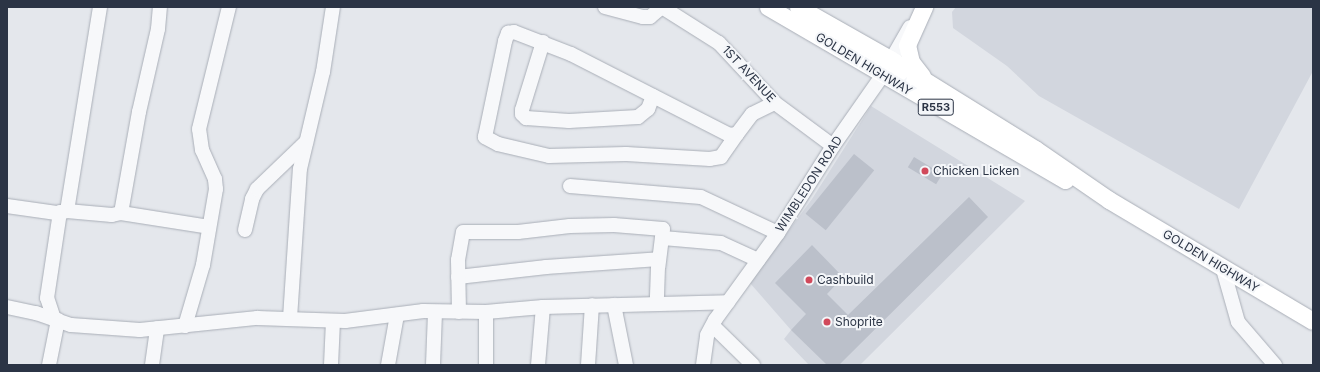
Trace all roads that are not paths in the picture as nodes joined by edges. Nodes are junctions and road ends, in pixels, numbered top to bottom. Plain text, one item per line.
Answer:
1 (100, 7) edge
2 (160, 7) edge
3 (229, 7) edge
4 (333, 7) edge
5 (605, 7) edge
6 (662, 7) edge
7 (768, 7) edge
8 (798, 7) edge
9 (924, 7) edge
10 (543, 42) junction
11 (890, 59) junction
12 (882, 76) junction
13 (928, 83) junction
14 (653, 96) junction
15 (775, 103) junction
16 (737, 134) junction
17 (306, 142) junction
18 (833, 146) junction
19 (570, 186) dead end
20 (1109, 200) junction
21 (7, 206) edge
22 (64, 211) junction
23 (121, 213) junction
24 (209, 227) junction
25 (245, 230) dead end
26 (778, 232) junction
27 (663, 238) junction
28 (659, 259) junction
29 (758, 260) junction
30 (1223, 269) junction
31 (458, 277) junction
32 (728, 302) junction
33 (657, 304) junction
34 (592, 305) junction
35 (614, 305) junction
36 (543, 306) junction
37 (7, 307) edge
38 (435, 312) junction
39 (459, 312) junction
40 (486, 312) junction
41 (397, 315) junction
42 (290, 318) junction
43 (56, 320) junction
44 (333, 321) junction
45 (1313, 321) edge
46 (185, 326) junction
47 (712, 326) junction
48 (157, 328) junction
49 (50, 365) edge
50 (152, 365) edge
51 (331, 365) edge
52 (388, 365) edge
53 (433, 365) edge
54 (486, 365) edge
55 (538, 365) edge
56 (588, 365) edge
57 (626, 365) edge
58 (703, 365) edge
59 (753, 365) edge
60 (1275, 365) edge

1 - 22 street
2 - 23 street
3 - 24 street
4 - 17 street
5 - 6 street
6 - 15 street, 1ST AVENUE
7 - 12 main road, GOLDEN HIGHWAY / R553
8 - 11 main road, GOLDEN HIGHWAY / R553
9 - 11 street, WIMBLEDON ROAD
9 - 13 main road
10 - 14 street
10 - 14 street
10 - 16 street
11 - 12 street, WIMBLEDON ROAD
11 - 13 main road, GOLDEN HIGHWAY / R553
12 - 18 street, WIMBLEDON ROAD
12 - 20 main road, GOLDEN HIGHWAY / R553
13 - 20 main road, GOLDEN HIGHWAY / R553
14 - 16 street
15 - 16 street
15 - 18 street, 1ST AVENUE
17 - 25 street
17 - 42 street
18 - 26 street, WIMBLEDON ROAD
19 - 26 street
20 - 30 main road, GOLDEN HIGHWAY / R553
21 - 22 street
22 - 23 street
22 - 43 street
23 - 24 street
24 - 46 street
26 - 29 street, WIMBLEDON ROAD
27 - 28 street
27 - 29 street
27 - 31 street
28 - 31 street
28 - 33 street
29 - 32 street, WIMBLEDON ROAD
30 - 45 main road, GOLDEN HIGHWAY / R553
30 - 60 street
31 - 39 street
32 - 33 street
32 - 47 street, WIMBLEDON ROAD
33 - 35 street
34 - 35 street
34 - 36 street
34 - 56 street
35 - 57 street
36 - 40 street
36 - 55 street
37 - 43 street
38 - 39 street
38 - 41 street
38 - 53 street
39 - 40 street
40 - 54 street
41 - 44 street
41 - 52 street
42 - 44 street
42 - 46 street
43 - 48 street
43 - 49 street
44 - 51 street
46 - 48 street
47 - 58 street, WIMBLEDON ROAD
47 - 59 street
48 - 50 street

